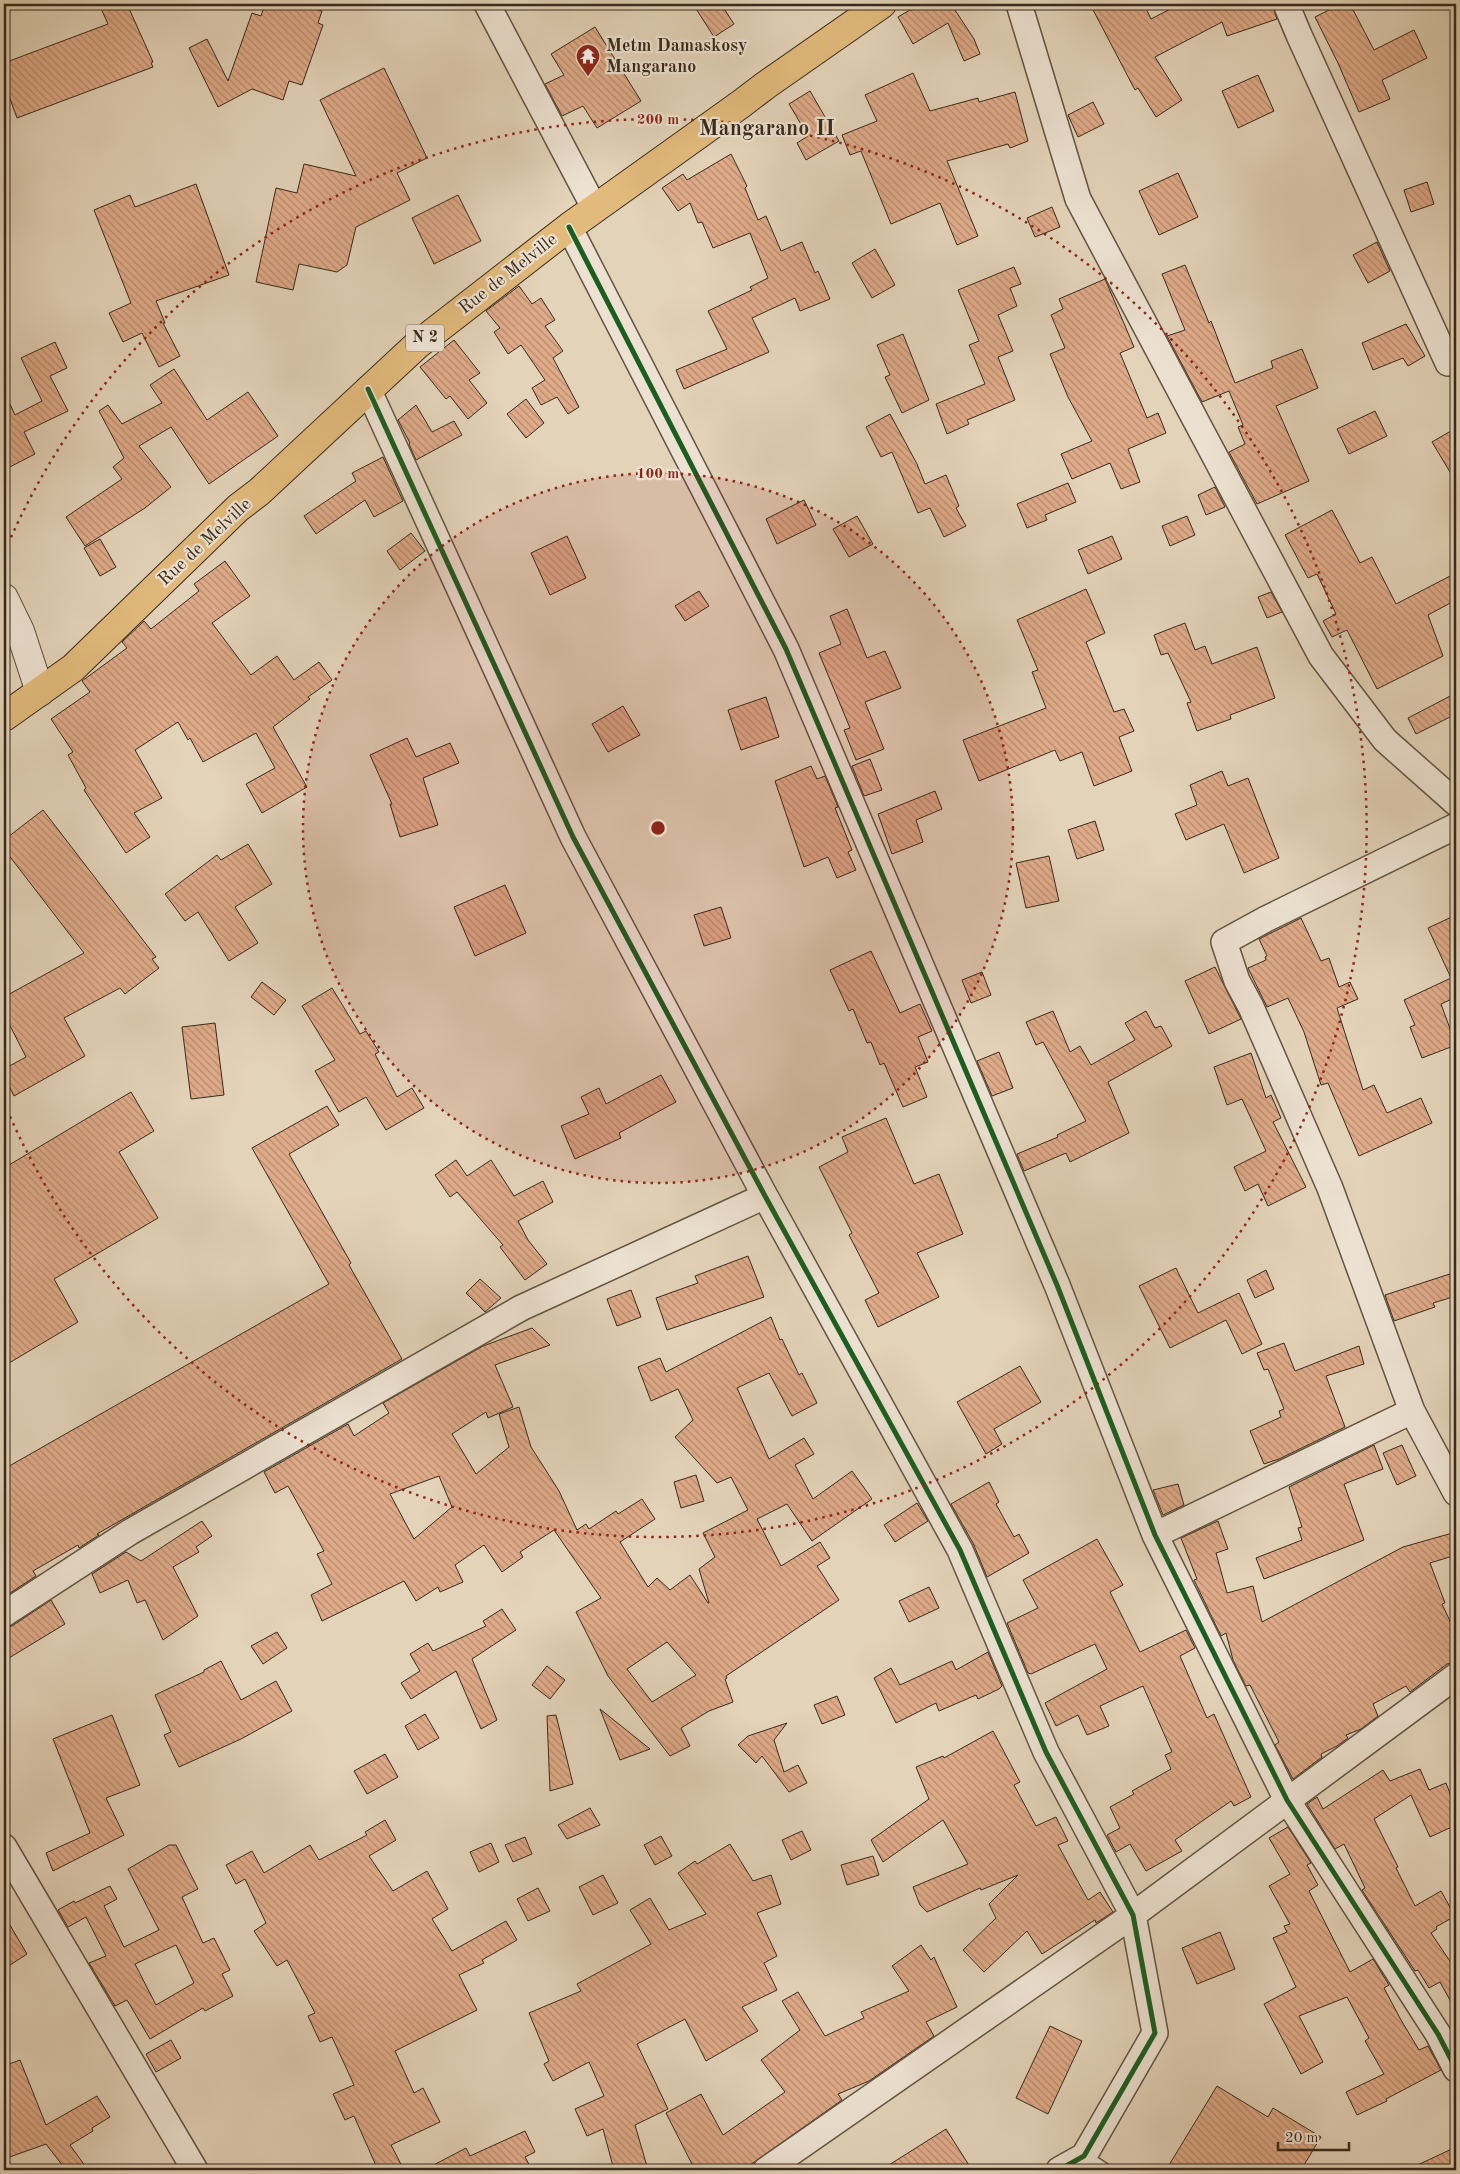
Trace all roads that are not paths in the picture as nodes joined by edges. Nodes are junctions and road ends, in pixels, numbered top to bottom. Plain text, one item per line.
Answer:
1 (487, 4) edge
2 (882, 4) edge
3 (1019, 4) edge
4 (1286, 4) edge
5 (595, 209) junction
6 (569, 227) junction
7 (1448, 362) dead end
8 (368, 389) junction
9 (4, 598) edge
10 (40, 692) junction
11 (4, 717) edge
12 (1456, 803) edge
13 (1456, 826) edge
14 (765, 1196) junction
15 (1412, 1412) junction
16 (1456, 1493) edge
17 (1155, 1535) junction
18 (4, 1614) edge
19 (1456, 1676) edge
20 (1287, 1800) junction
21 (4, 1847) edge
22 (1133, 1915) junction
23 (1456, 2069) edge
24 (1084, 2156) junction
25 (195, 2170) edge
26 (766, 2170) edge
27 (1058, 2170) edge
28 (1105, 2170) edge

1 - 5 street
2 - 5 main road, Rue de Melville / N 2
3 - 12 street
4 - 7 street
5 - 6 main road, Rue de Melville / N 2
6 - 8 main road, Rue de Melville / N 2
6 - 17 street
8 - 10 main road, Rue de Melville / N 2
8 - 14 street
9 - 10 street
10 - 11 main road, Rue de Melville / N 2
13 - 15 street
14 - 18 street
14 - 22 street
15 - 16 street
15 - 17 street
17 - 20 street
19 - 20 street
20 - 22 street
20 - 23 street
21 - 25 street
22 - 24 street
22 - 26 street
24 - 27 street
24 - 28 lane

